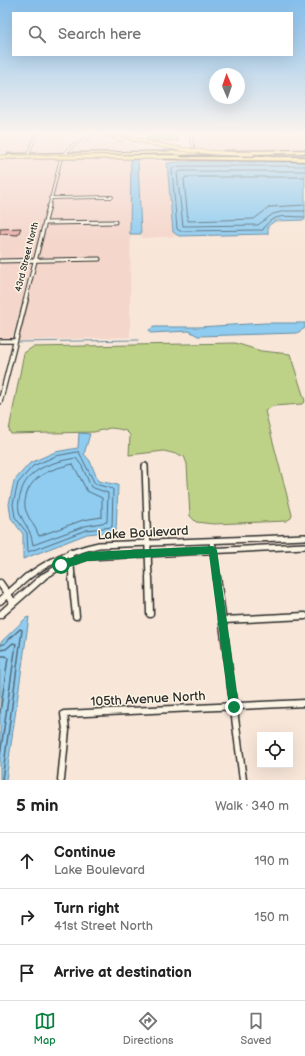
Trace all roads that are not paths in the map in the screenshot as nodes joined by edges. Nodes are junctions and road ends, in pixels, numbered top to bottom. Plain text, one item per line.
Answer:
1 (58, 170) edge
2 (112, 197) dead end
3 (50, 198) junction
4 (115, 222) dead end
5 (44, 223) junction
6 (100, 259) dead end
7 (35, 260) junction
8 (0, 261) edge
9 (0, 341) edge
10 (14, 341) junction
11 (0, 402) edge
12 (145, 466) dead end
13 (305, 537) edge
14 (212, 541) junction
15 (148, 543) junction
16 (305, 546) edge
17 (213, 550) junction
18 (70, 552) junction
19 (148, 553) junction
20 (71, 561) junction
21 (0, 583) edge
22 (7, 594) junction
23 (0, 601) edge
24 (14, 602) junction
25 (150, 614) dead end
26 (0, 615) edge
27 (76, 616) dead end
28 (305, 616) edge
29 (223, 620) junction
30 (305, 703) edge
31 (234, 707) junction
32 (61, 780) edge
33 (243, 780) edge

1 - 3 street, 43rd Street North
2 - 3 street
3 - 5 street, 43rd Street North
4 - 5 street
5 - 7 street, 43rd Street North
6 - 7 street
7 - 8 street
7 - 10 street, 43rd Street North
9 - 10 street
10 - 11 street, 43rd Street North
12 - 15 street
13 - 14 street, Lake Boulevard
14 - 15 street, Lake Boulevard
14 - 17 street
15 - 18 street, Lake Boulevard
15 - 19 street
16 - 17 street, Lake Boulevard
17 - 19 street, Lake Boulevard
17 - 29 street
18 - 20 street
18 - 22 street, Lake Boulevard
19 - 20 street, Lake Boulevard
19 - 25 street
20 - 24 street, Lake Boulevard
20 - 27 street
21 - 22 street
22 - 23 street, Lake Boulevard
22 - 24 street
24 - 26 street, Lake Boulevard
28 - 29 street
29 - 31 street
30 - 31 street, 105th Avenue North
31 - 32 street, 105th Avenue North
31 - 33 street

